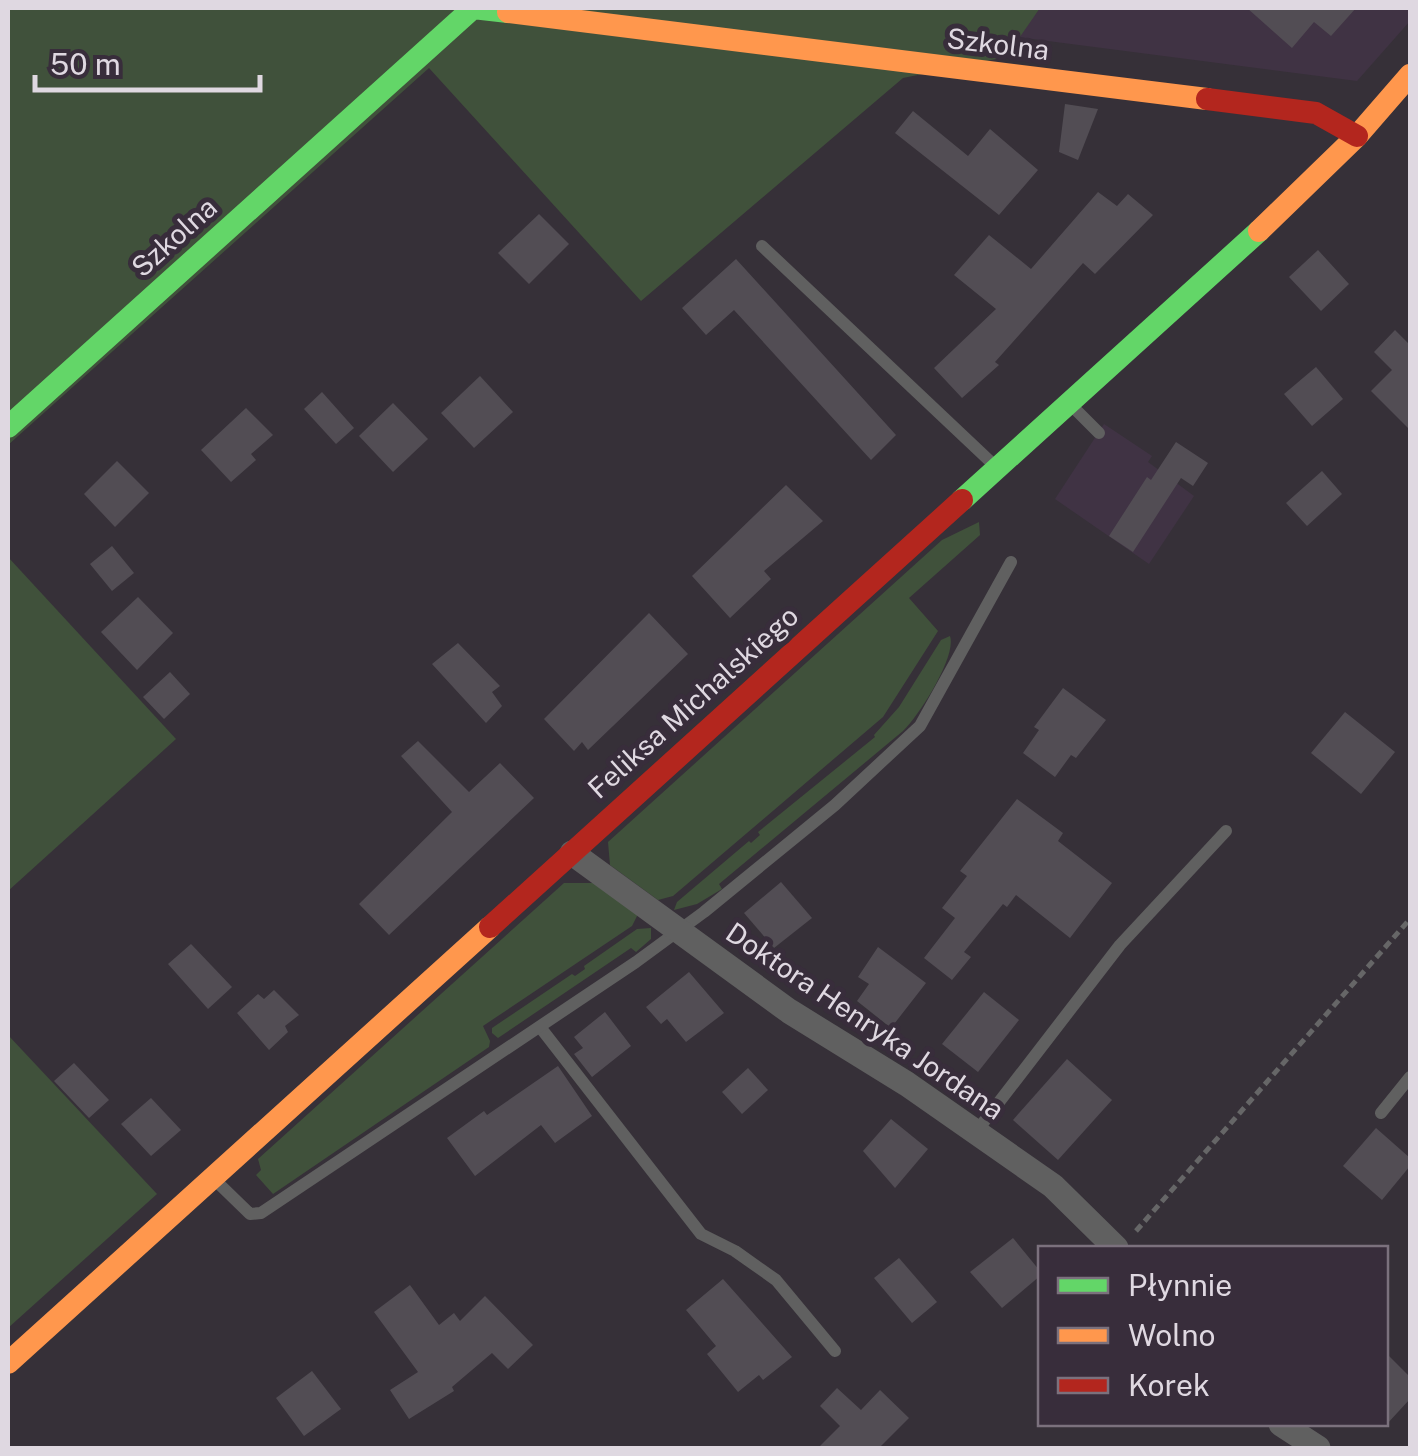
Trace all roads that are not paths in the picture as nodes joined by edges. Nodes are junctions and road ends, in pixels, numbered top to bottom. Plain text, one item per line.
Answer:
1 (1410, 75) edge
2 (1357, 136) junction
3 (762, 246) dead end
4 (1068, 402) junction
5 (8, 427) edge
6 (1098, 434) dead end
7 (996, 467) junction
8 (1011, 562) dead end
9 (1226, 831) dead end
10 (572, 853) junction
11 (680, 930) junction
12 (540, 1027) junction
13 (1410, 1077) edge
14 (1382, 1113) dead end
15 (976, 1132) junction
16 (213, 1178) junction
17 (1125, 1241) edge
18 (836, 1351) dead end
19 (8, 1363) edge
20 (1284, 1426) edge
21 (1318, 1448) edge

1 - 2 street, Feliksa Michalskiego
2 - 4 street, Feliksa Michalskiego
2 - 5 street, Szkolna
3 - 7 lane
4 - 6 lane
4 - 7 street, Feliksa Michalskiego
7 - 10 street, Feliksa Michalskiego
8 - 11 lane
9 - 15 lane
10 - 11 street, Doktora Henryka Jordana
10 - 16 street, Feliksa Michalskiego
11 - 12 lane
11 - 15 street, Doktora Henryka Jordana
12 - 16 lane
12 - 18 lane
13 - 14 lane
15 - 17 street, Doktora Henryka Jordana
16 - 19 street, Feliksa Michalskiego
20 - 21 street

